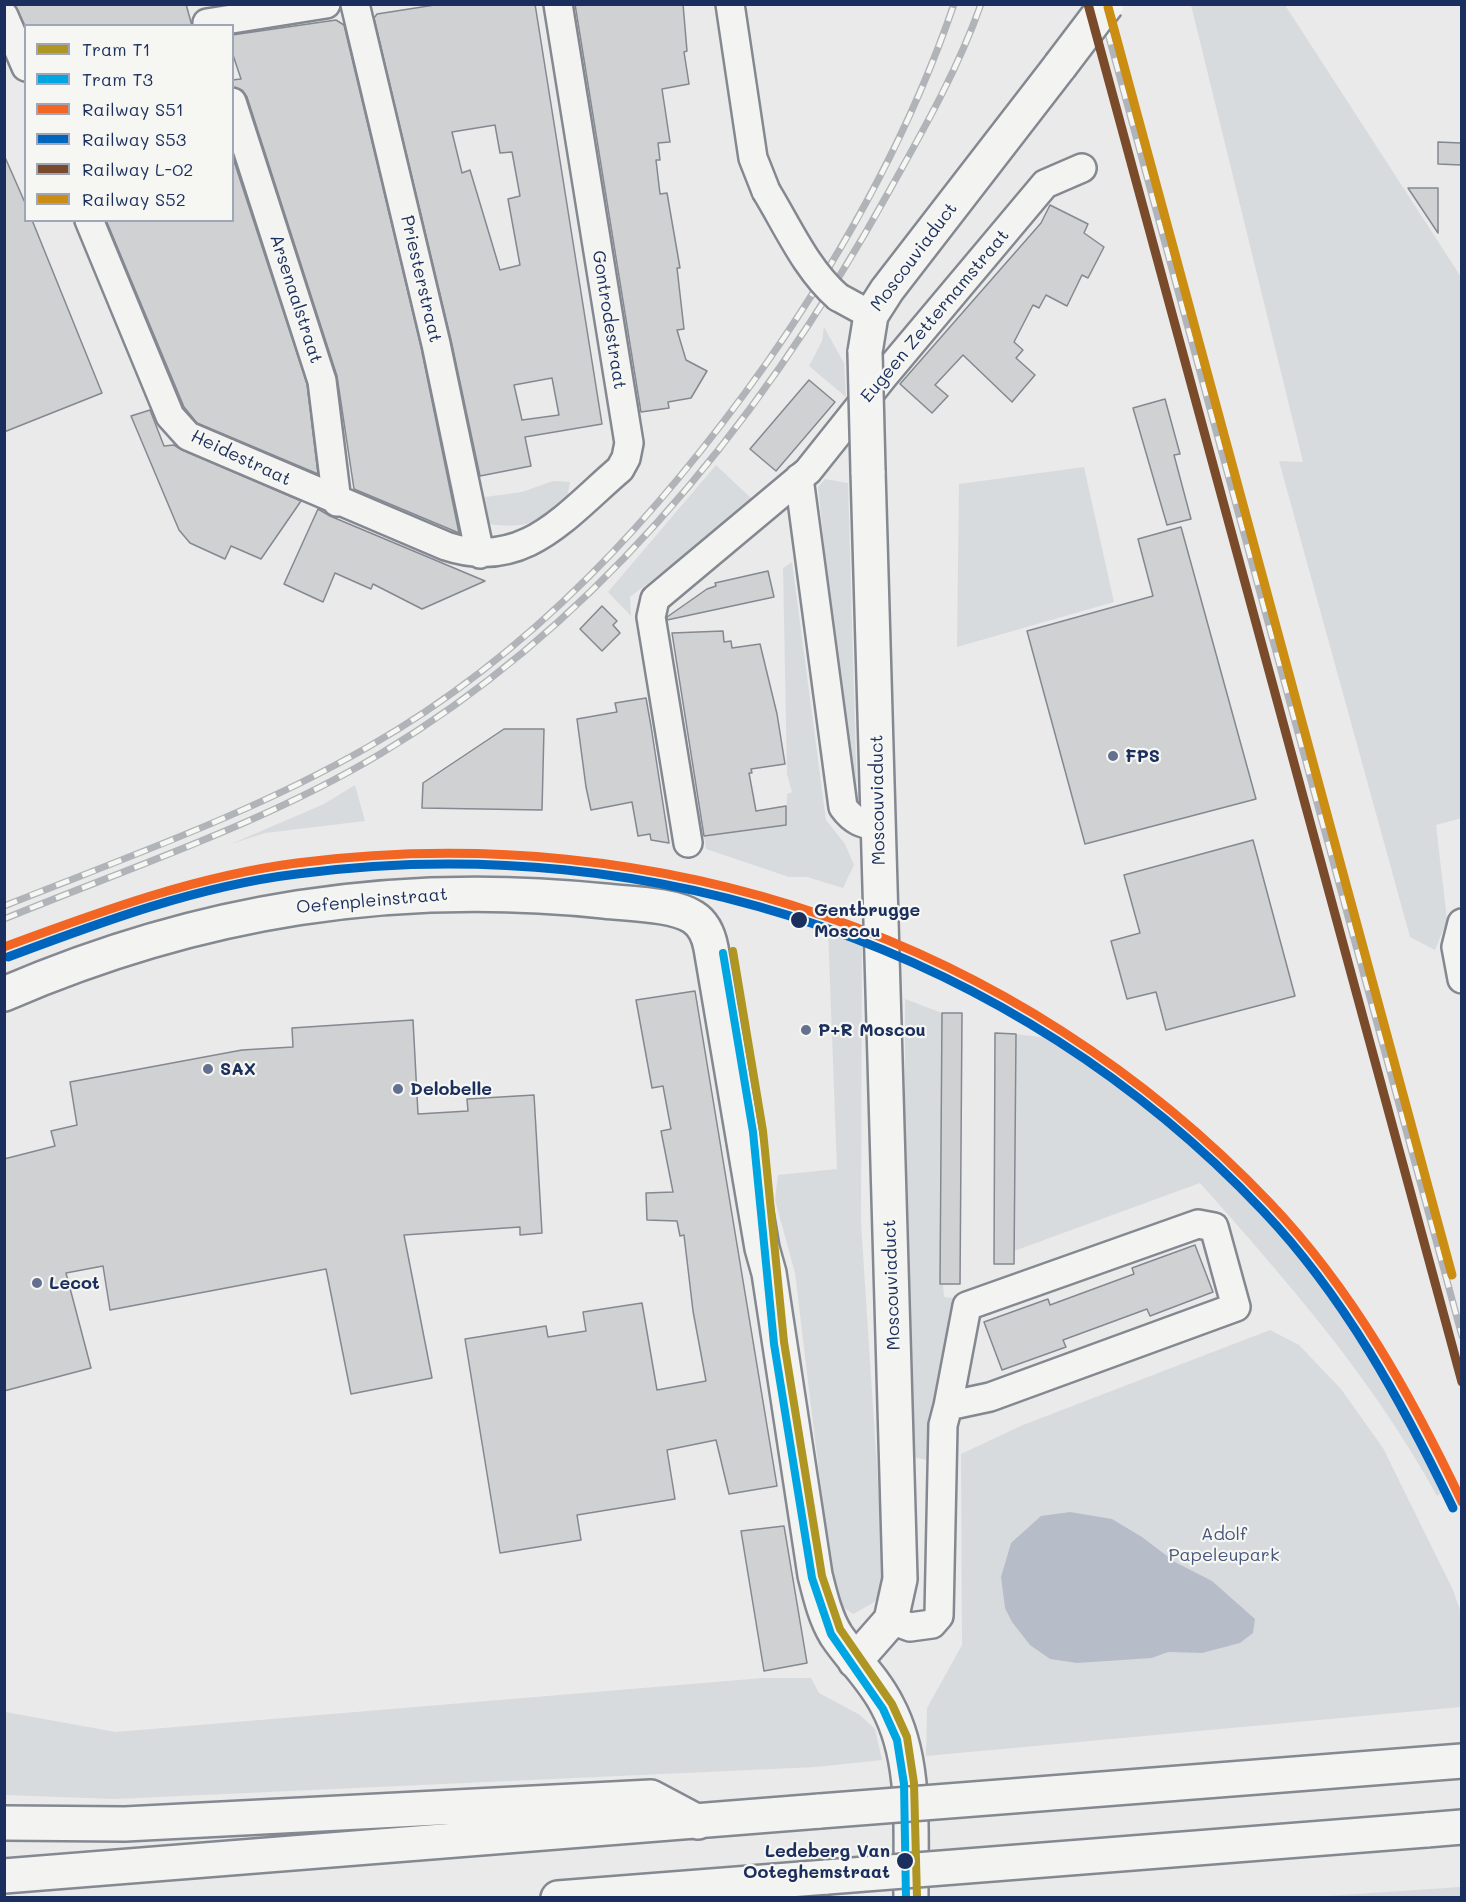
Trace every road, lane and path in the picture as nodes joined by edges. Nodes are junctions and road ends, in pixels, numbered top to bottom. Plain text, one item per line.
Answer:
1 (326, 4) edge
2 (355, 4) edge
3 (558, 4) edge
4 (730, 4) edge
5 (1107, 4) edge
6 (4, 16) edge
7 (206, 18) edge
8 (24, 62) edge
9 (234, 108) edge
10 (1082, 168) dead end
11 (90, 222) edge
12 (871, 315) junction
13 (799, 478) junction
14 (338, 502) junction
15 (480, 554) junction
16 (879, 827) junction
17 (688, 843) dead end
18 (1461, 923) edge
19 (1461, 979) edge
20 (4, 994) edge
21 (948, 1406) junction
22 (891, 1620) junction
23 (855, 1660) junction
24 (1461, 1761) edge
25 (698, 1822) junction
26 (4, 1823) edge
27 (1461, 1827) edge
28 (4, 1876) edge
29 (733, 1891) edge
30 (558, 1898) edge
31 (911, 1898) edge

1 - 7 street
2 - 15 street, Priesterstraat
3 - 15 street, Gontrodestraat
4 - 12 street, bridge
5 - 12 main road, Moscouviaduct, bridge
6 - 8 street
9 - 14 street, Arsenaalstraat
10 - 13 street, Eugeen Zetternamstraat
11 - 14 street, Heidestraat
12 - 16 main road, Moscouviaduct, bridge
13 - 16 street
13 - 17 street, Eugeen Zetternamstraat
14 - 15 street, Heidestraat
16 - 22 main road, Moscouviaduct
18 - 19 street
20 - 23 main road, Oefenpleinstraat
21 - 21 street
21 - 22 street
22 - 23 main road, Moscouviaduct
23 - 31 main road
24 - 25 main road, bridge
25 - 26 main road
25 - 28 main road
27 - 29 main road, bridge
29 - 30 main road

